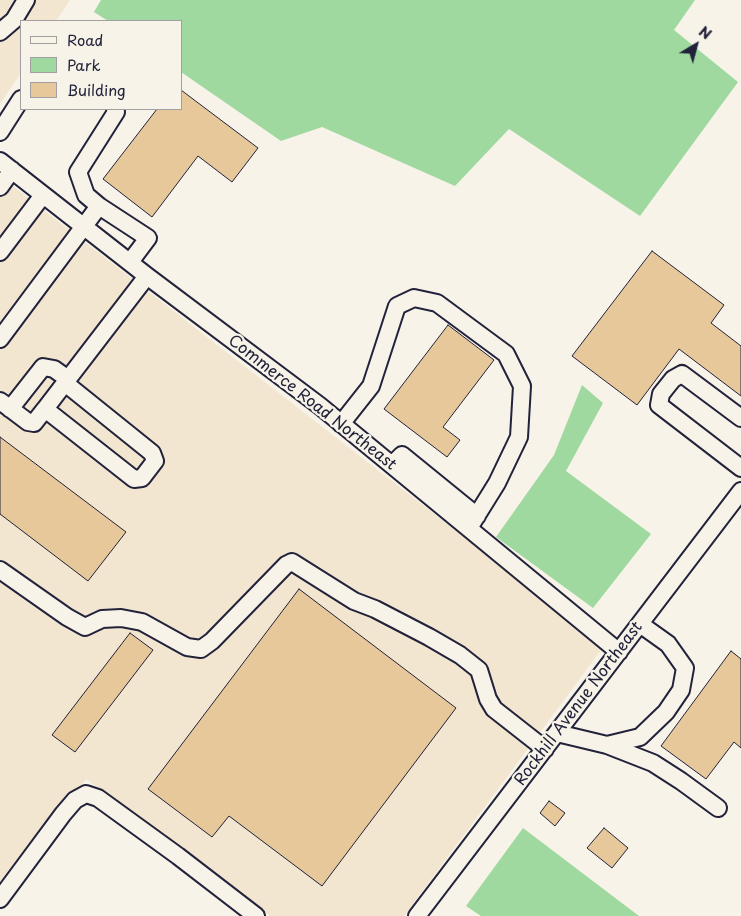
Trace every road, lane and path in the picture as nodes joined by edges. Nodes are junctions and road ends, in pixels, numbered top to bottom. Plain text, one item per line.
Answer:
1 (26, 0) edge
2 (0, 32) edge
3 (20, 101) edge
4 (115, 110) edge
5 (0, 132) edge
6 (6, 166) edge
7 (0, 187) edge
8 (43, 195) junction
9 (100, 206) junction
10 (84, 227) junction
11 (0, 252) edge
12 (130, 262) junction
13 (147, 276) junction
14 (0, 339) edge
15 (67, 381) junction
16 (5, 405) edge
17 (45, 409) junction
18 (741, 418) edge
19 (341, 424) junction
20 (741, 468) edge
21 (741, 491) edge
22 (473, 522) junction
23 (0, 570) edge
24 (640, 624) junction
25 (619, 652) junction
26 (557, 733) junction
27 (608, 745) junction
28 (545, 749) junction
29 (718, 808) dead end
30 (0, 900) edge
31 (256, 916) edge
32 (417, 916) edge

1 - 2 street
3 - 5 street
4 - 9 street
6 - 7 street
6 - 8 street, Commerce Road Northeast
8 - 10 street, Commerce Road Northeast
8 - 11 street
9 - 10 street
9 - 12 street
10 - 12 street, Commerce Road Northeast
10 - 14 street
12 - 13 street, Commerce Road Northeast
13 - 15 street
13 - 19 street, Commerce Road Northeast
15 - 16 street
15 - 17 street
15 - 17 street
16 - 17 street
18 - 20 street
19 - 22 street, Commerce Road Northeast
19 - 22 street
21 - 24 street, Rockhill Avenue Northeast
22 - 25 street, Commerce Road Northeast
23 - 28 street
24 - 25 street, Rockhill Avenue Northeast
24 - 27 street
25 - 26 street, Rockhill Avenue Northeast
26 - 27 street
26 - 28 street, Rockhill Avenue Northeast
27 - 29 street
28 - 32 street, Rockhill Avenue Northeast
30 - 31 street

